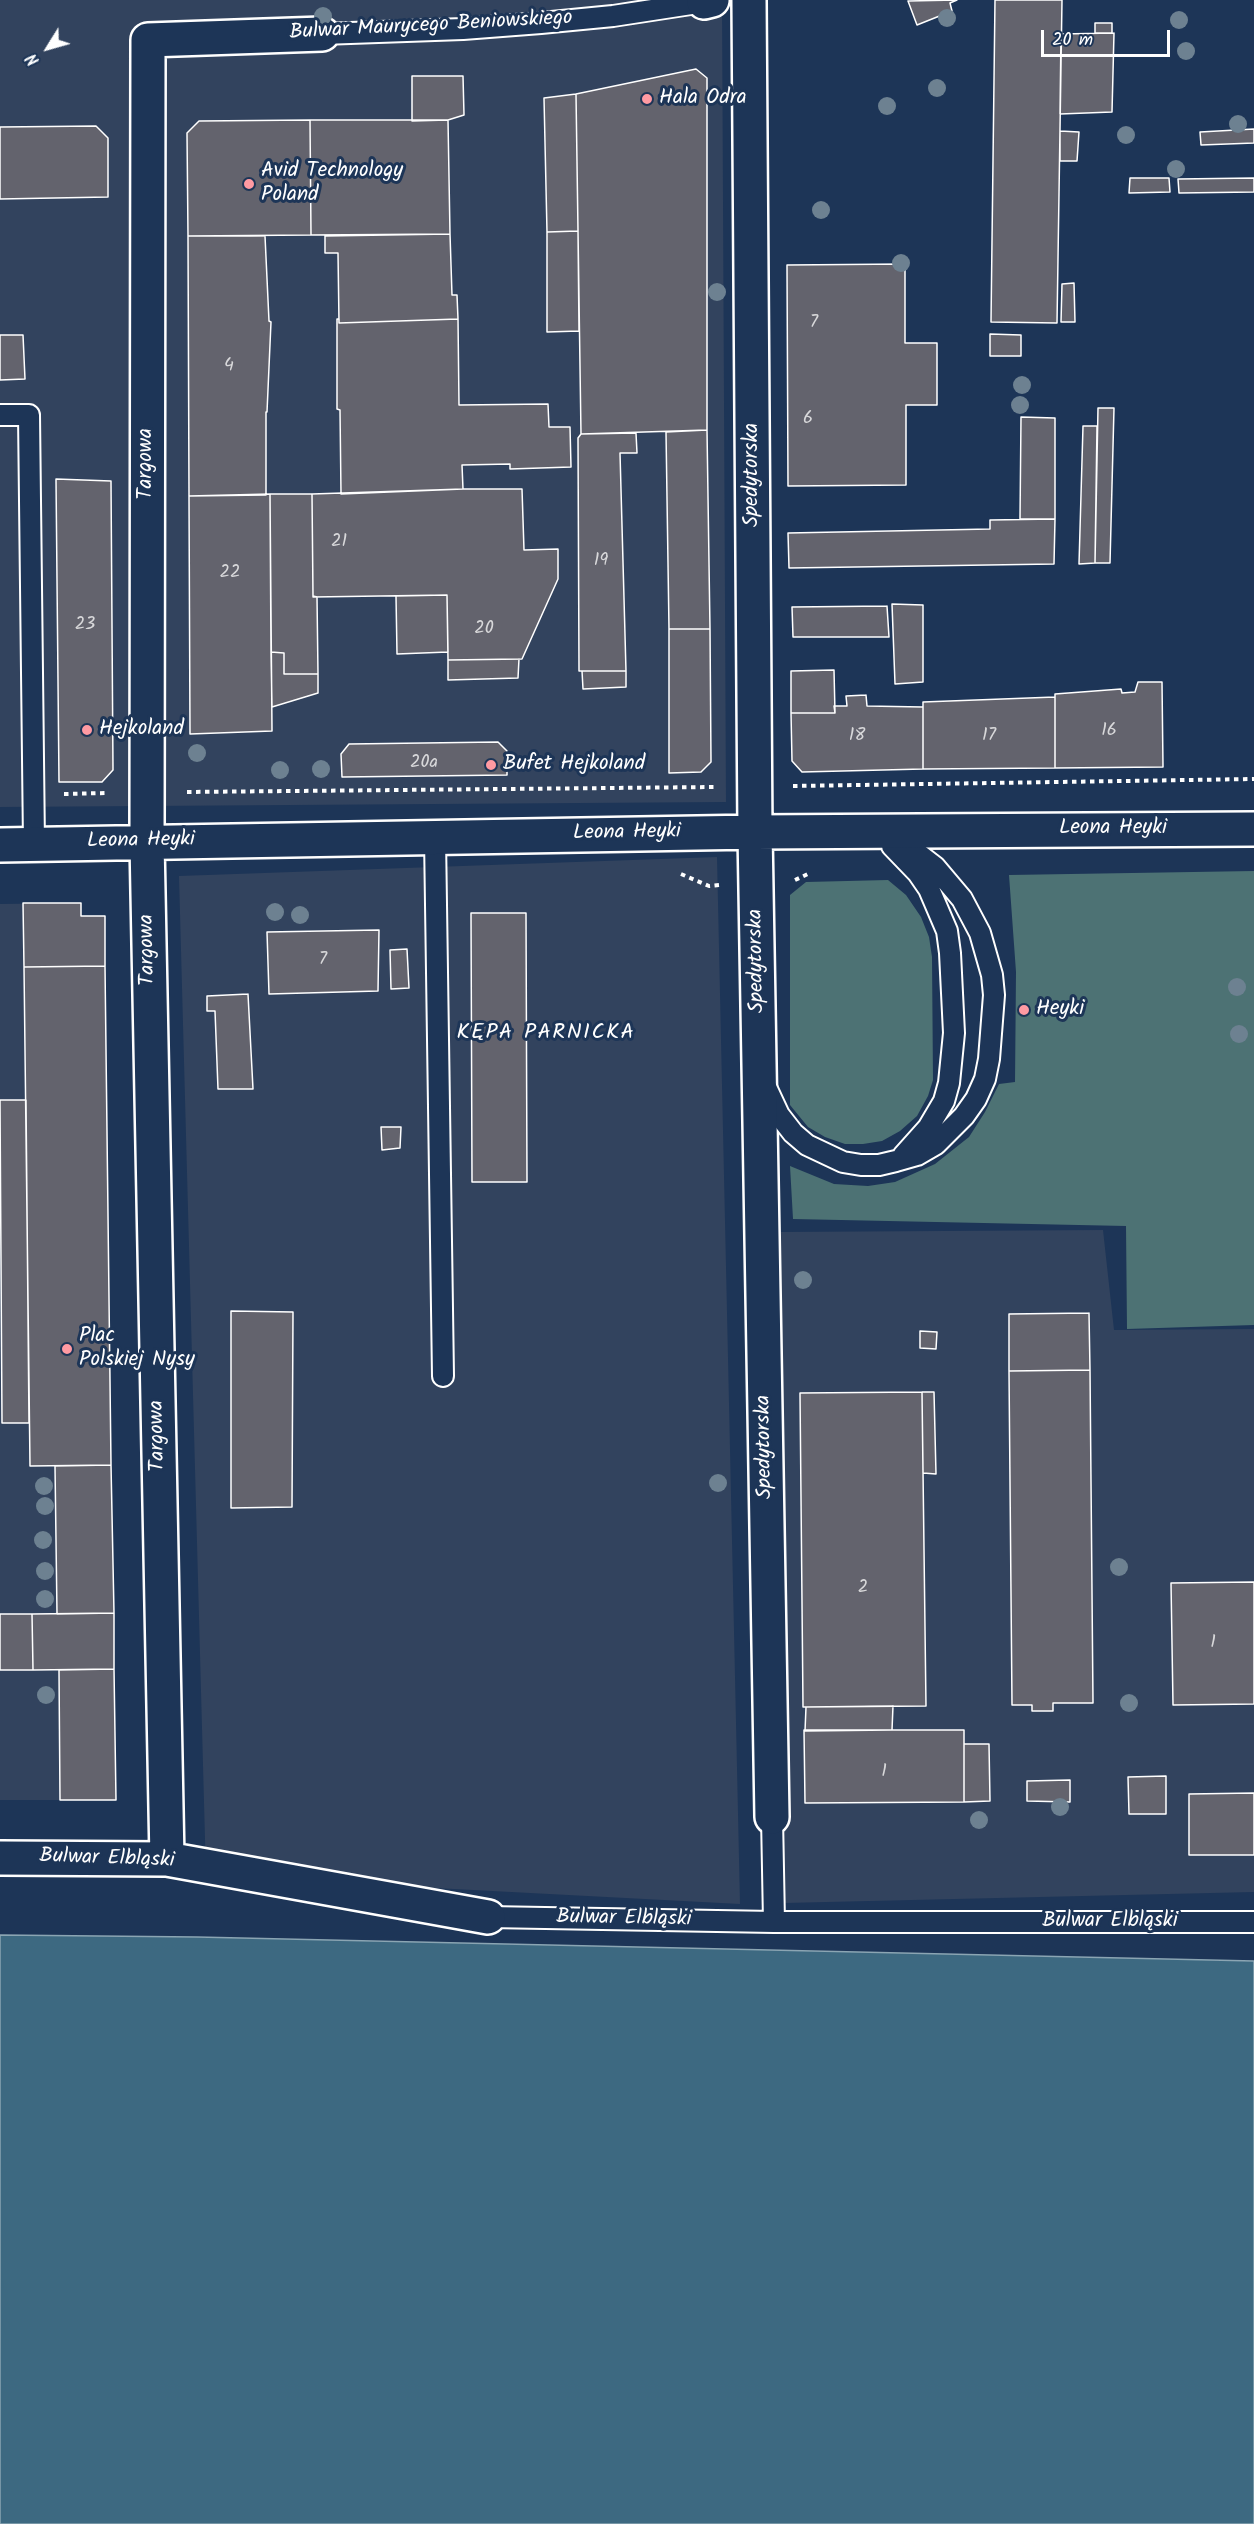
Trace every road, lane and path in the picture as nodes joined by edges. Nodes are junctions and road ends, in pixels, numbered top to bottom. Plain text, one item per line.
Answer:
1 (749, 0) edge
2 (708, 1) edge
3 (322, 34) joint
4 (148, 40) joint
5 (0, 415) edge
6 (1254, 779) edge
7 (755, 787) junction
8 (147, 792) junction
9 (33, 794) junction
10 (1254, 829) edge
11 (871, 831) junction
12 (755, 832) junction
13 (435, 837) junction
14 (147, 842) junction
15 (34, 844) junction
16 (0, 845) edge
17 (759, 1057) junction
18 (896, 1161) junction
19 (442, 1376) dead end
20 (772, 1817) joint
21 (0, 1858) edge
22 (167, 1860) junction
23 (488, 1917) joint
24 (774, 1922) junction
25 (1254, 1922) edge

1 - 7 street, Spedytorska
2 - 3 lane, Bulwar Maurycego Beniowskiego
3 - 4 street, Bulwar Maurycego Beniowskiego
4 - 8 street, Targowa
5 - 9 lane
6 - 7 path
7 - 8 path
7 - 12 street, Spedytorska
8 - 9 path
8 - 14 street, Targowa
9 - 15 lane
10 - 11 street, Leona Heyki
11 - 12 street, Leona Heyki
11 - 18 lane
11 - 18 lane
12 - 13 street, Leona Heyki
12 - 17 street, Spedytorska
13 - 14 street, Leona Heyki
13 - 19 lane
14 - 15 street, Leona Heyki
14 - 22 street, Targowa
15 - 16 street, Leona Heyki
17 - 18 lane
17 - 20 street, Spedytorska
20 - 24 lane, Spedytorska
21 - 22 street, Bulwar Elbląski
22 - 23 street, Bulwar Elbląski
23 - 24 lane, Bulwar Elbląski
24 - 25 lane, Bulwar Elbląski

